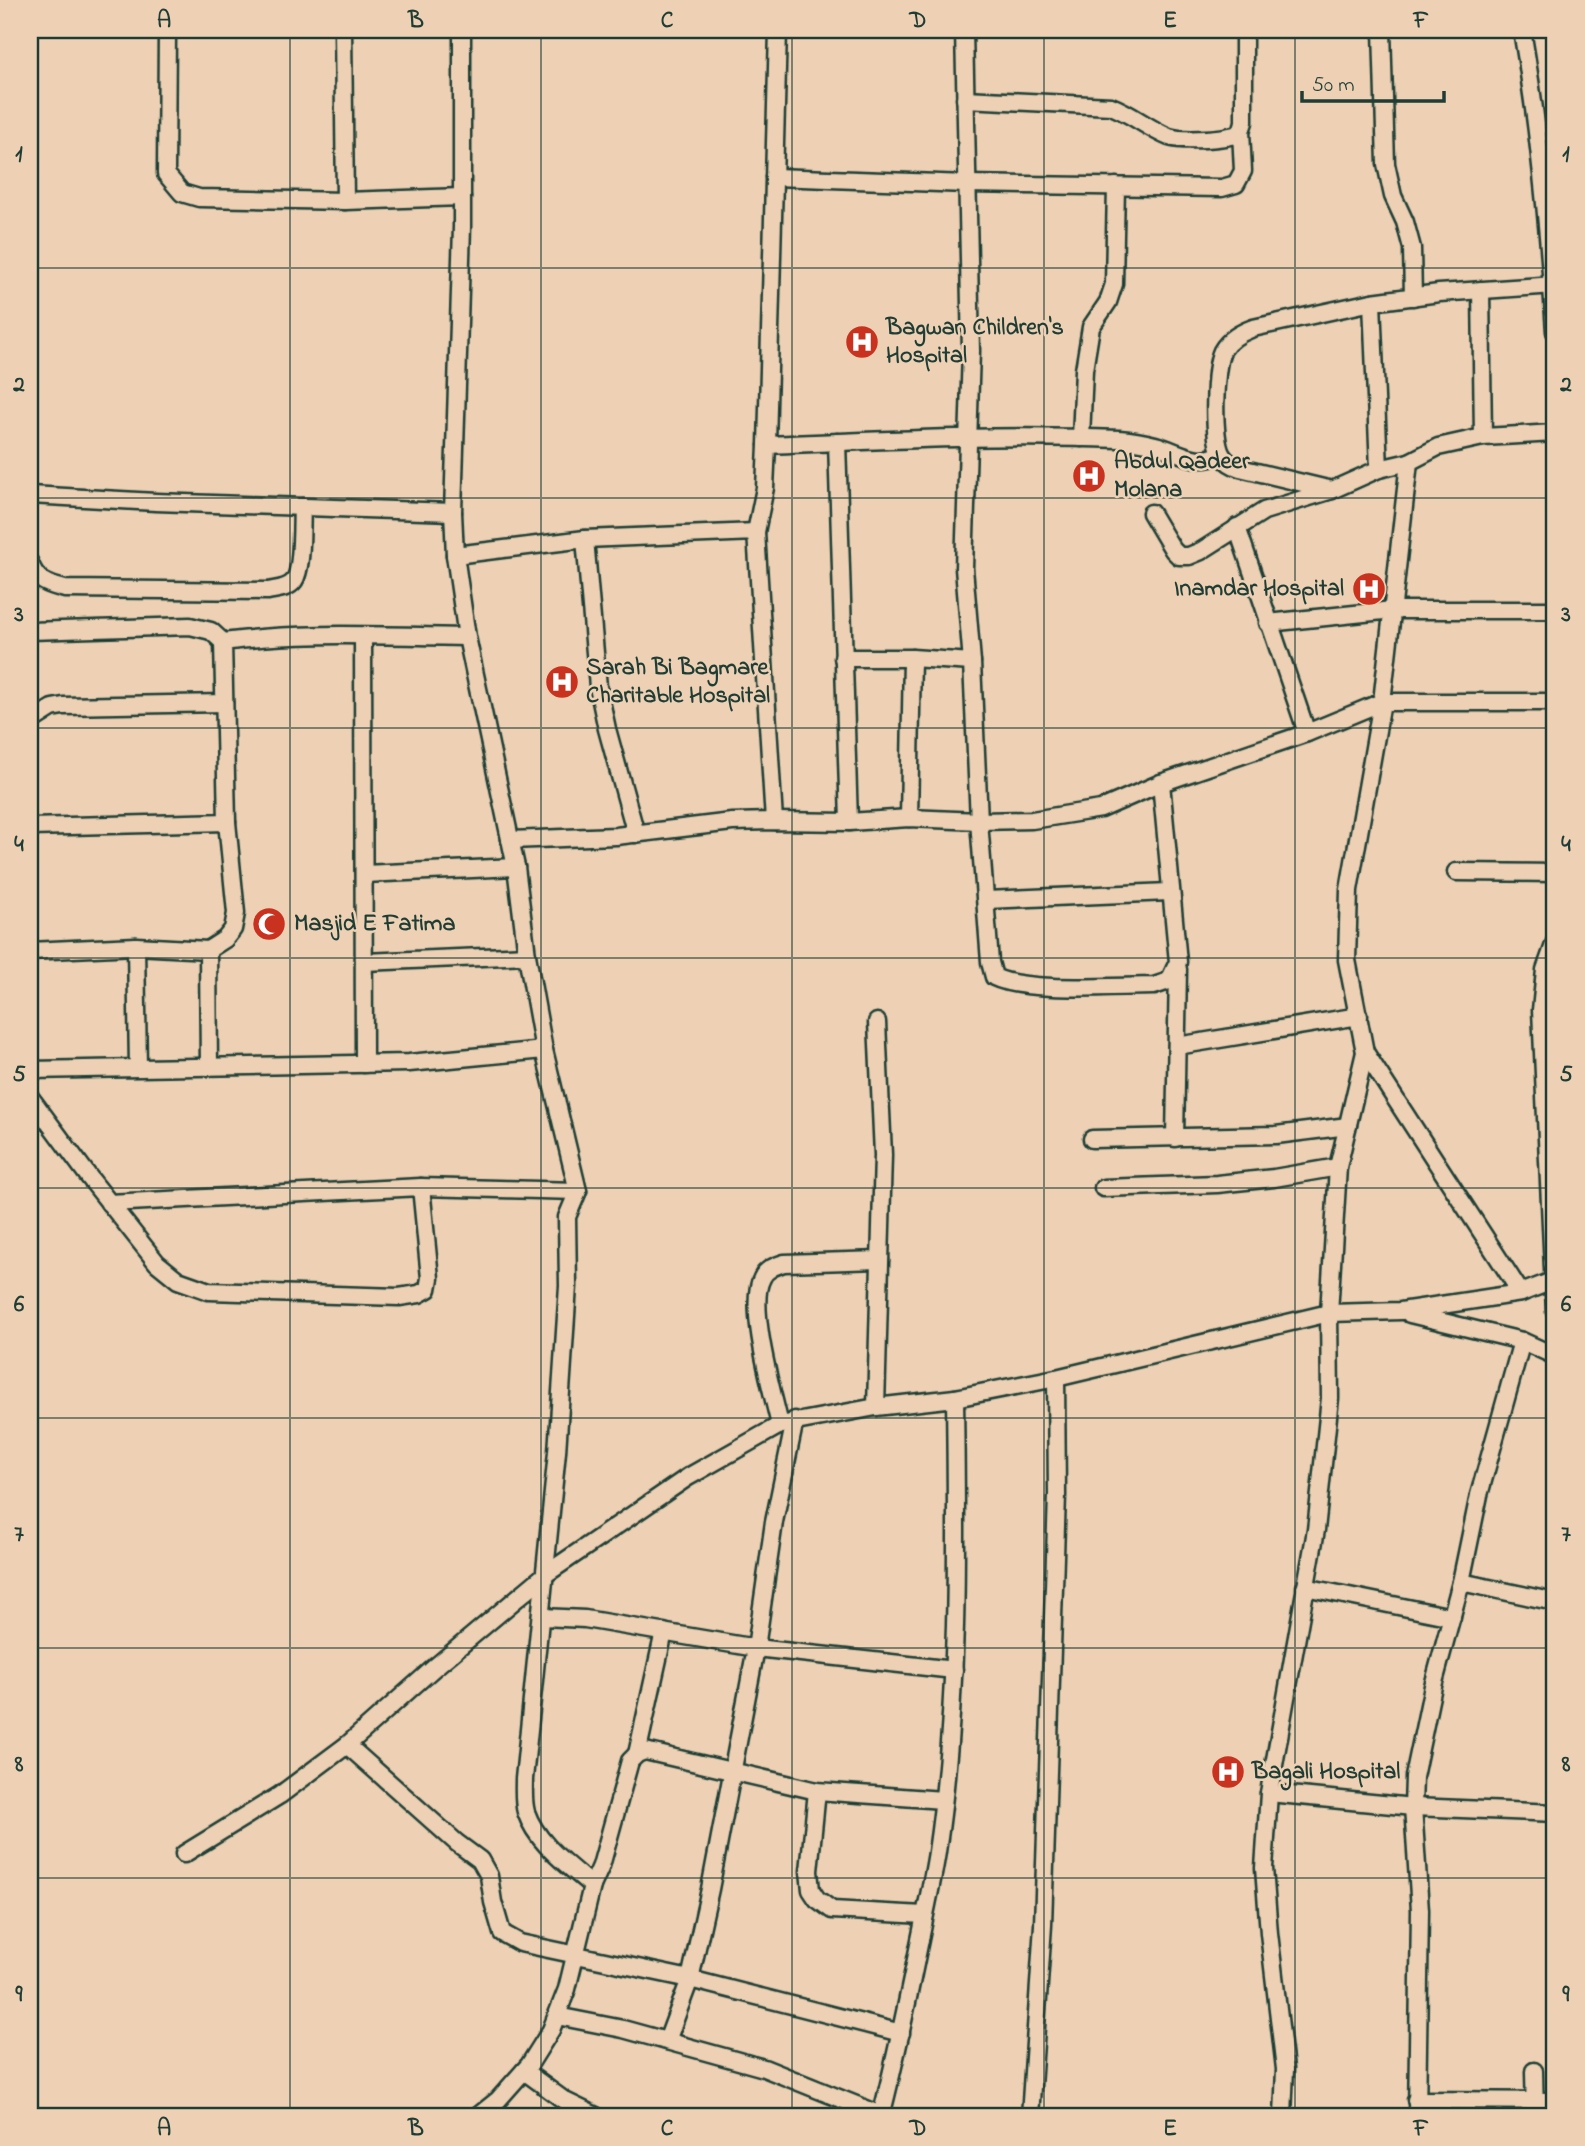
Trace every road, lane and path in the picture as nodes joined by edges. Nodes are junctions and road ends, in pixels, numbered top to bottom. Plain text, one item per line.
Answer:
1 (167, 30) edge
2 (343, 30) edge
3 (462, 30) edge
4 (778, 30) edge
5 (964, 30) edge
6 (1244, 30) edge
7 (1382, 30) edge
8 (1522, 30) edge
9 (965, 99) junction
10 (1241, 131) junction
11 (774, 177) junction
12 (967, 184) junction
13 (1116, 186) junction
14 (462, 197) junction
15 (345, 201) junction
16 (1550, 210) edge
17 (1554, 285) edge
18 (1481, 290) junction
19 (1413, 297) junction
20 (1372, 302) junction
21 (1555, 332) edge
22 (1555, 433) edge
23 (968, 437) junction
24 (1483, 437) junction
25 (1081, 438) junction
26 (837, 442) junction
27 (767, 445) junction
28 (1220, 454) junction
29 (1409, 462) junction
30 (1379, 469) junction
31 (1332, 490) junction
32 (30, 495) edge
33 (302, 507) junction
34 (453, 512) junction
35 (1151, 513) dead end
36 (1237, 527) junction
37 (756, 532) junction
38 (585, 539) junction
39 (455, 555) junction
40 (32, 571) edge
41 (1393, 610) junction
42 (1555, 610) edge
43 (1268, 623) junction
44 (30, 631) edge
45 (363, 636) junction
46 (467, 637) junction
47 (223, 642) junction
48 (843, 658) junction
49 (912, 658) junction
50 (972, 662) junction
51 (1382, 702) junction
52 (1555, 702) edge
53 (224, 703) junction
54 (30, 722) edge
55 (1307, 733) junction
56 (1161, 783) junction
57 (909, 818) junction
58 (227, 821) junction
59 (774, 821) junction
60 (979, 821) junction
61 (849, 822) junction
62 (30, 827) edge
63 (636, 834) junction
64 (510, 840) junction
65 (516, 867) junction
66 (1456, 872) dead end
67 (1555, 873) edge
68 (364, 874) junction
69 (1170, 892) junction
70 (987, 900) junction
71 (1555, 942) edge
72 (136, 946) junction
73 (208, 950) junction
74 (30, 951) edge
75 (527, 955) junction
76 (364, 962) junction
77 (1178, 962) junction
78 (1359, 1016) junction
79 (877, 1022) dead end
80 (1177, 1046) junction
81 (544, 1051) junction
82 (1365, 1052) junction
83 (364, 1064) junction
84 (209, 1066) junction
85 (138, 1067) junction
86 (30, 1070) edge
87 (30, 1097) edge
88 (1348, 1126) junction
89 (1175, 1138) junction
90 (1093, 1139) dead end
91 (1338, 1167) junction
92 (421, 1187) junction
93 (1103, 1188) dead end
94 (578, 1191) junction
95 (109, 1203) junction
96 (880, 1260) junction
97 (1554, 1280) edge
98 (1521, 1293) junction
99 (1401, 1311) junction
100 (1555, 1312) edge
101 (1329, 1313) junction
102 (1522, 1341) junction
103 (1555, 1356) edge
104 (1056, 1378) junction
105 (955, 1398) junction
106 (876, 1407) junction
107 (787, 1422) junction
108 (546, 1574) junction
109 (1461, 1582) junction
110 (1305, 1587) junction
111 (1555, 1602) edge
112 (542, 1617) junction
113 (1452, 1617) junction
114 (664, 1632) junction
115 (756, 1648) junction
116 (954, 1670) junction
117 (347, 1745) junction
118 (637, 1754) junction
119 (732, 1772) junction
120 (817, 1791) junction
121 (1269, 1793) junction
122 (943, 1800) junction
123 (1413, 1807) junction
124 (1555, 1814) edge
125 (184, 1854) dead end
126 (592, 1886) junction
127 (925, 1915) junction
128 (575, 1953) junction
129 (690, 1979) junction
130 (557, 2016) junction
131 (901, 2034) junction
132 (667, 2041) junction
133 (524, 2071) junction
134 (1534, 2071) dead end
135 (1555, 2101) edge
136 (1417, 2108) edge
137 (1535, 2108) edge
138 (881, 2115) edge
139 (478, 2116) edge
140 (596, 2116) edge
141 (1030, 2116) edge
142 (1283, 2116) edge

1 - 15 street
2 - 15 street
3 - 14 street
4 - 11 street
5 - 9 street
6 - 10 street
7 - 19 street
8 - 16 street
9 - 10 street
9 - 12 street
10 - 13 street
11 - 12 street
11 - 27 street
12 - 13 street
12 - 23 street
13 - 25 street
14 - 15 street
14 - 34 street
16 - 17 street
17 - 18 street
17 - 21 street
18 - 19 street
18 - 24 street
19 - 20 street
20 - 28 street
20 - 30 street
22 - 24 street
23 - 25 street
23 - 26 street
23 - 50 street
24 - 29 street
25 - 28 street
26 - 27 street
26 - 48 street
27 - 37 street
28 - 31 street
29 - 30 street
29 - 41 street
30 - 31 street
31 - 36 street
32 - 33 street
33 - 34 street
33 - 40 street
34 - 39 street
35 - 36 street
36 - 43 street
37 - 38 street
37 - 59 street
38 - 39 street
38 - 63 street
39 - 46 street
41 - 42 street
41 - 43 street
41 - 51 street
43 - 55 street
44 - 47 street
45 - 46 street
45 - 47 street
45 - 68 street
46 - 64 street
47 - 53 street
48 - 49 street
48 - 61 street
49 - 50 street
49 - 57 street
50 - 60 street
51 - 52 street
51 - 55 street
51 - 78 street
53 - 54 street
53 - 58 street
55 - 56 street
56 - 60 street
56 - 69 street
57 - 60 street
57 - 61 street
58 - 62 street
58 - 73 street
59 - 61 street
59 - 63 street
60 - 70 street
63 - 64 street
64 - 65 street
65 - 68 street
65 - 75 street
66 - 67 street
68 - 76 street
69 - 70 street
69 - 77 street
70 - 77 street
71 - 97 street
72 - 73 street
72 - 74 street
72 - 85 street
73 - 84 street
75 - 76 street
75 - 81 street
76 - 83 street
77 - 80 street
78 - 80 street
78 - 82 street
79 - 96 street
80 - 89 street
81 - 83 street
81 - 94 street
82 - 88 street
82 - 98 street
83 - 84 street
84 - 85 street
85 - 86 street
87 - 95 street
88 - 89 street
88 - 91 street
89 - 90 street
91 - 93 street
91 - 101 street
92 - 94 street
92 - 95 street
92 - 95 street
94 - 108 street
96 - 106 street
96 - 107 street
97 - 98 street
97 - 100 street
98 - 99 street
99 - 101 street
99 - 102 street
101 - 104 street
101 - 110 street
102 - 103 street
102 - 109 street
104 - 105 street
104 - 141 street
105 - 106 street
105 - 116 street
106 - 107 street
107 - 108 street
107 - 115 street
108 - 112 street
108 - 117 street
109 - 111 street
109 - 113 street
110 - 113 street
110 - 121 street
112 - 114 street
112 - 126 street
113 - 123 street
114 - 115 street
114 - 118 street
115 - 116 street
115 - 119 street
116 - 122 street
117 - 125 street
117 - 128 street
118 - 119 street
118 - 126 street
119 - 120 street
119 - 129 street
120 - 122 street
120 - 127 street
121 - 123 street
121 - 142 street
122 - 127 street
123 - 124 street
123 - 136 street
126 - 128 street
127 - 131 street
128 - 129 street
128 - 130 street
129 - 131 street
129 - 132 street
130 - 132 street
130 - 133 street
131 - 138 street
132 - 138 street
133 - 139 street
133 - 140 street
134 - 137 street
135 - 137 street
136 - 137 street

